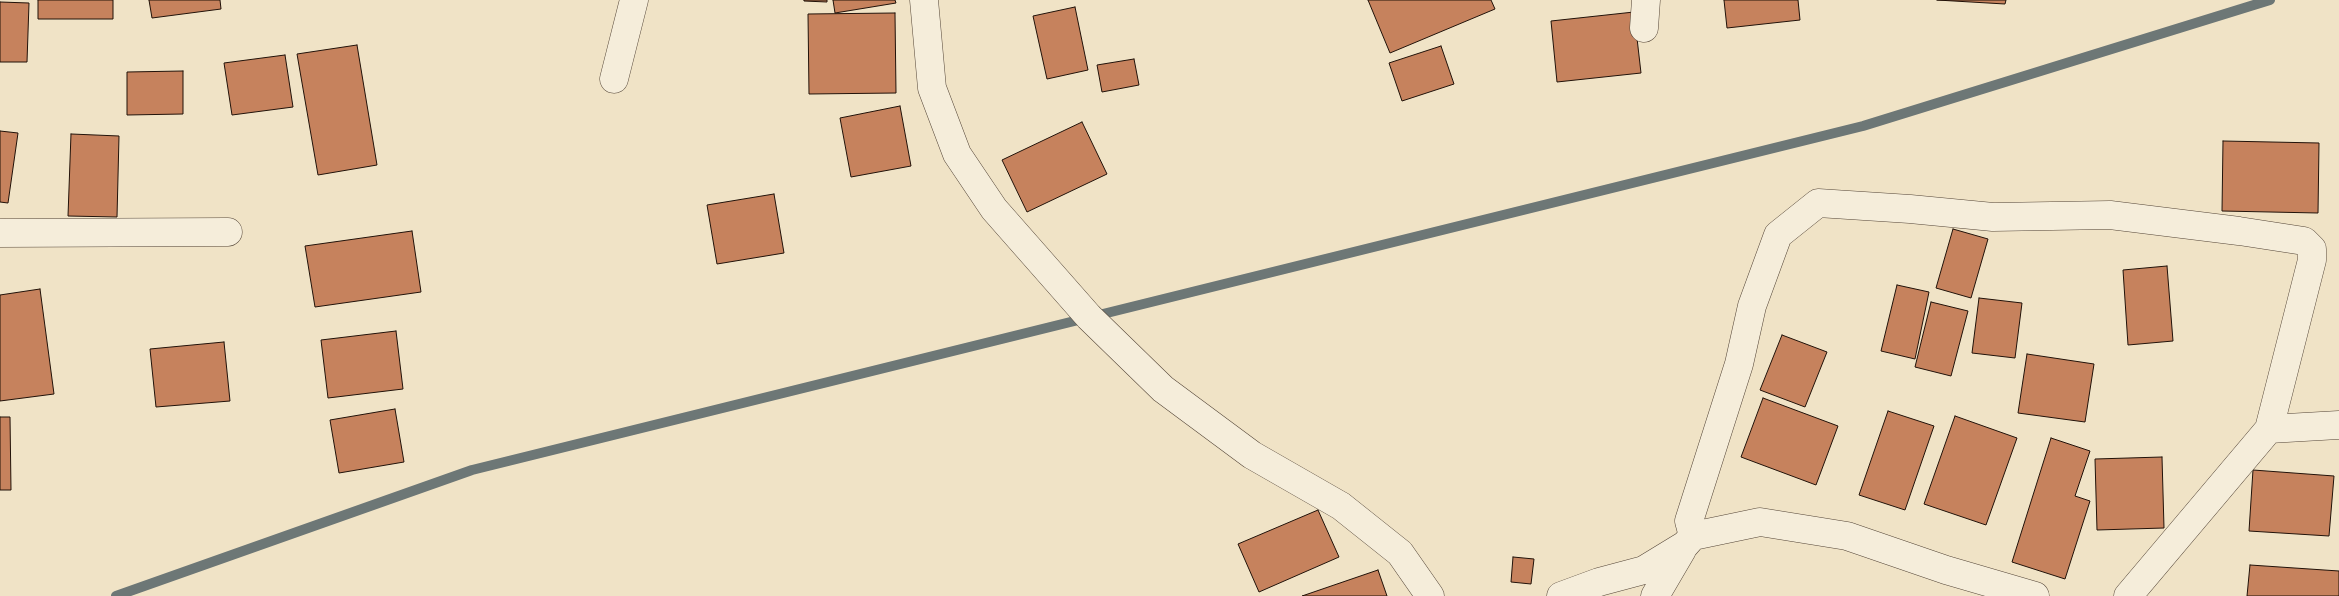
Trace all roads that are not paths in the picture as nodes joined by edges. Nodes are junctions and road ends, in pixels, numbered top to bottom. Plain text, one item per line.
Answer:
1 (634, 0) edge
2 (924, 0) edge
3 (1646, 0) edge
4 (1644, 28) dead end
5 (614, 79) dead end
6 (228, 232) dead end
7 (0, 234) edge
8 (2339, 425) edge
9 (2269, 429) junction
10 (1689, 540) junction
11 (1430, 596) edge
12 (1561, 596) edge
13 (1655, 596) edge
14 (2035, 596) edge
15 (2128, 596) edge

1 - 5 street
2 - 11 street
3 - 4 street
6 - 7 street
8 - 9 street
9 - 10 street
9 - 15 street
10 - 12 street
10 - 13 street
10 - 14 street

